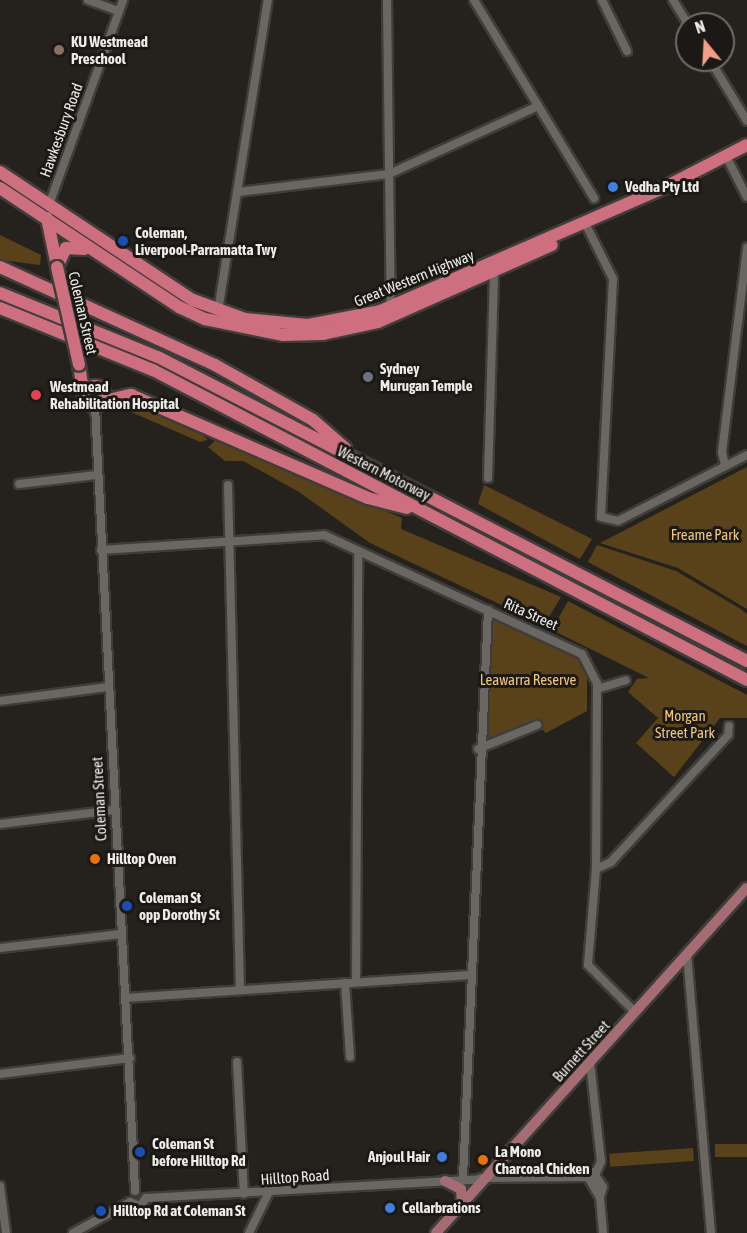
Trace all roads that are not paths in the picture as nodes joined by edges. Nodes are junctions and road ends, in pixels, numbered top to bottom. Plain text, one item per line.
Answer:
1 (88, 0) edge
2 (123, 0) edge
3 (268, 0) edge
4 (387, 0) edge
5 (474, 0) edge
6 (603, 0) edge
7 (119, 11) junction
8 (627, 51) dead end
9 (717, 72) edge
10 (538, 106) junction
11 (747, 122) edge
12 (747, 145) edge
13 (747, 153) edge
14 (729, 162) junction
15 (0, 172) edge
16 (389, 174) junction
17 (0, 188) edge
18 (238, 192) junction
19 (747, 197) edge
20 (594, 198) dead end
21 (50, 202) junction
22 (47, 221) junction
23 (588, 229) junction
24 (747, 248) edge
25 (106, 260) junction
26 (0, 267) edge
27 (57, 267) junction
28 (494, 272) junction
29 (0, 293) edge
30 (391, 306) junction
31 (0, 308) edge
32 (218, 311) junction
33 (79, 365) junction
34 (98, 386) junction
35 (84, 398) junction
36 (99, 404) junction
37 (747, 455) edge
38 (359, 460) junction
39 (725, 465) junction
40 (96, 475) junction
41 (488, 478) dead end
42 (19, 484) dead end
43 (228, 485) dead end
44 (429, 513) junction
45 (231, 538) junction
46 (101, 550) junction
47 (358, 552) junction
48 (488, 610) junction
49 (747, 662) edge
50 (626, 680) dead end
51 (747, 680) edge
52 (108, 687) junction
53 (597, 689) junction
54 (0, 701) edge
55 (537, 725) dead end
56 (729, 726) dead end
57 (478, 749) junction
58 (115, 810) junction
59 (0, 824) edge
60 (596, 868) junction
61 (747, 888) edge
62 (121, 934) junction
63 (0, 948) edge
64 (687, 954) junction
65 (470, 975) junction
66 (356, 982) junction
67 (345, 983) junction
68 (240, 990) junction
69 (125, 998) junction
70 (635, 1012) junction
71 (362, 1056) dead end
72 (129, 1058) junction
73 (237, 1062) dead end
74 (590, 1062) junction
75 (0, 1074) edge
76 (463, 1178) junction
77 (595, 1178) junction
78 (487, 1179) junction
79 (445, 1181) junction
80 (0, 1185) edge
81 (135, 1191) junction
82 (269, 1192) junction
83 (244, 1194) junction
84 (146, 1198) junction
85 (130, 1202) junction
86 (462, 1204) junction
87 (6, 1233) edge
88 (73, 1233) edge
89 (249, 1233) edge
90 (436, 1233) edge
91 (603, 1233) edge
92 (711, 1233) edge

1 - 7 street
2 - 7 street, Hawkesbury Road
3 - 18 street
4 - 16 street
5 - 10 street
6 - 8 street
7 - 21 street, Hawkesbury Road
9 - 11 street
10 - 16 street
10 - 20 street
12 - 30 highway, Great Western Highway
13 - 14 highway, Great Western Highway
14 - 19 street
14 - 23 highway, Great Western Highway
15 - 21 highway, Great Western Highway
16 - 18 street
16 - 30 street
17 - 22 highway, Great Western Highway
18 - 32 street
21 - 22 highway, Coleman Street
21 - 32 highway, Great Western Highway
22 - 25 highway, Great Western Highway
22 - 27 highway, Coleman Street
23 - 28 highway, Great Western Highway
23 - 39 street
24 - 39 street
25 - 27 highway, Coleman Street
25 - 28 highway, Great Western Highway
26 - 38 highway
27 - 33 highway, Coleman Street, bridge
28 - 41 street
29 - 38 highway, Western Motorway
30 - 32 highway, Great Western Highway
31 - 44 highway, Western Motorway
33 - 34 highway, Coleman Street
33 - 35 highway, Coleman Street
34 - 35 highway
34 - 36 highway
35 - 36 highway
36 - 40 street, Coleman Street
36 - 44 highway
37 - 39 street
38 - 49 highway, Western Motorway
40 - 42 street
40 - 46 street, Coleman Street
43 - 45 street
44 - 51 highway, Western Motorway
45 - 46 street, Rita Street
45 - 47 street, Rita Street
45 - 68 street
46 - 52 street, Coleman Street
47 - 48 street, Rita Street
47 - 66 street
48 - 53 street, Rita Street
48 - 57 street
50 - 53 street
52 - 54 street
52 - 58 street, Coleman Street
53 - 60 street, Rita Street
55 - 57 street
56 - 60 street
57 - 65 street
58 - 59 street
58 - 62 street, Coleman Street
60 - 70 street, Rita Street
61 - 64 main road, Burnett Street
62 - 63 street
62 - 69 street, Coleman Street
64 - 70 main road, Burnett Street
64 - 92 street
65 - 66 street
65 - 76 street
66 - 67 street
67 - 68 street
67 - 71 street
68 - 69 street
69 - 72 street, Coleman Street
70 - 74 main road, Burnett Street
72 - 75 street
72 - 81 street, Coleman Street
73 - 83 street
74 - 77 street
74 - 78 main road, Burnett Street
76 - 78 street, Hilltop Road
76 - 79 street, Hilltop Road
77 - 78 street, Hilltop Road
77 - 91 street
78 - 79 street, Hilltop Road
78 - 86 main road, Burnett Street
79 - 82 street, Hilltop Road
79 - 86 main road
80 - 87 street
81 - 84 street
81 - 85 street
82 - 83 street, Hilltop Road
82 - 89 street
83 - 84 street, Hilltop Road
84 - 85 street, Hilltop Road
85 - 88 street
86 - 90 main road, Burnett Street

